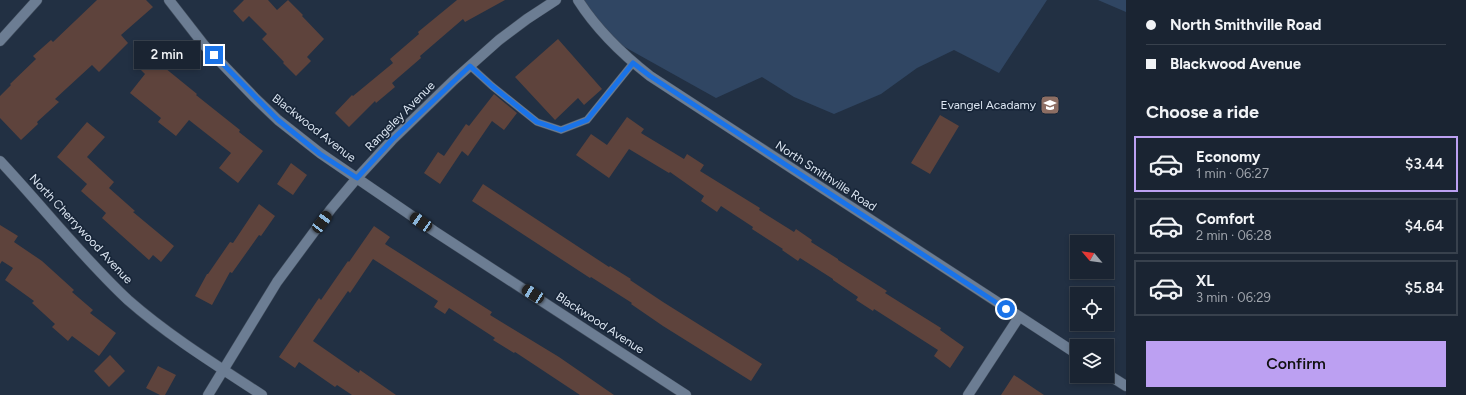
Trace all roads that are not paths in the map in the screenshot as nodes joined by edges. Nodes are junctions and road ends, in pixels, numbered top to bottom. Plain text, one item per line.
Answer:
1 (37, 0) edge
2 (169, 0) edge
3 (556, 0) edge
4 (578, 0) edge
5 (0, 41) edge
6 (633, 63) junction
7 (470, 66) junction
8 (0, 161) edge
9 (357, 178) junction
10 (1019, 317) junction
11 (1070, 350) edge
12 (222, 370) junction
13 (1114, 378) edge
14 (1126, 386) edge
15 (208, 395) edge
16 (262, 395) edge
17 (686, 395) edge
18 (968, 395) edge

1 - 5 street
2 - 9 street, Blackwood Avenue
3 - 7 street, Rangeley Avenue
4 - 6 street, North Smithville Road
6 - 7 lane
6 - 10 street, North Smithville Road
7 - 9 street, Rangeley Avenue
8 - 12 street, North Cherrywood Avenue
9 - 12 street, Rangeley Avenue
9 - 17 street, Blackwood Avenue
10 - 11 street, North Smithville Road
10 - 18 street
12 - 15 street, Rangeley Avenue
12 - 16 street, North Cherrywood Avenue
13 - 14 street

